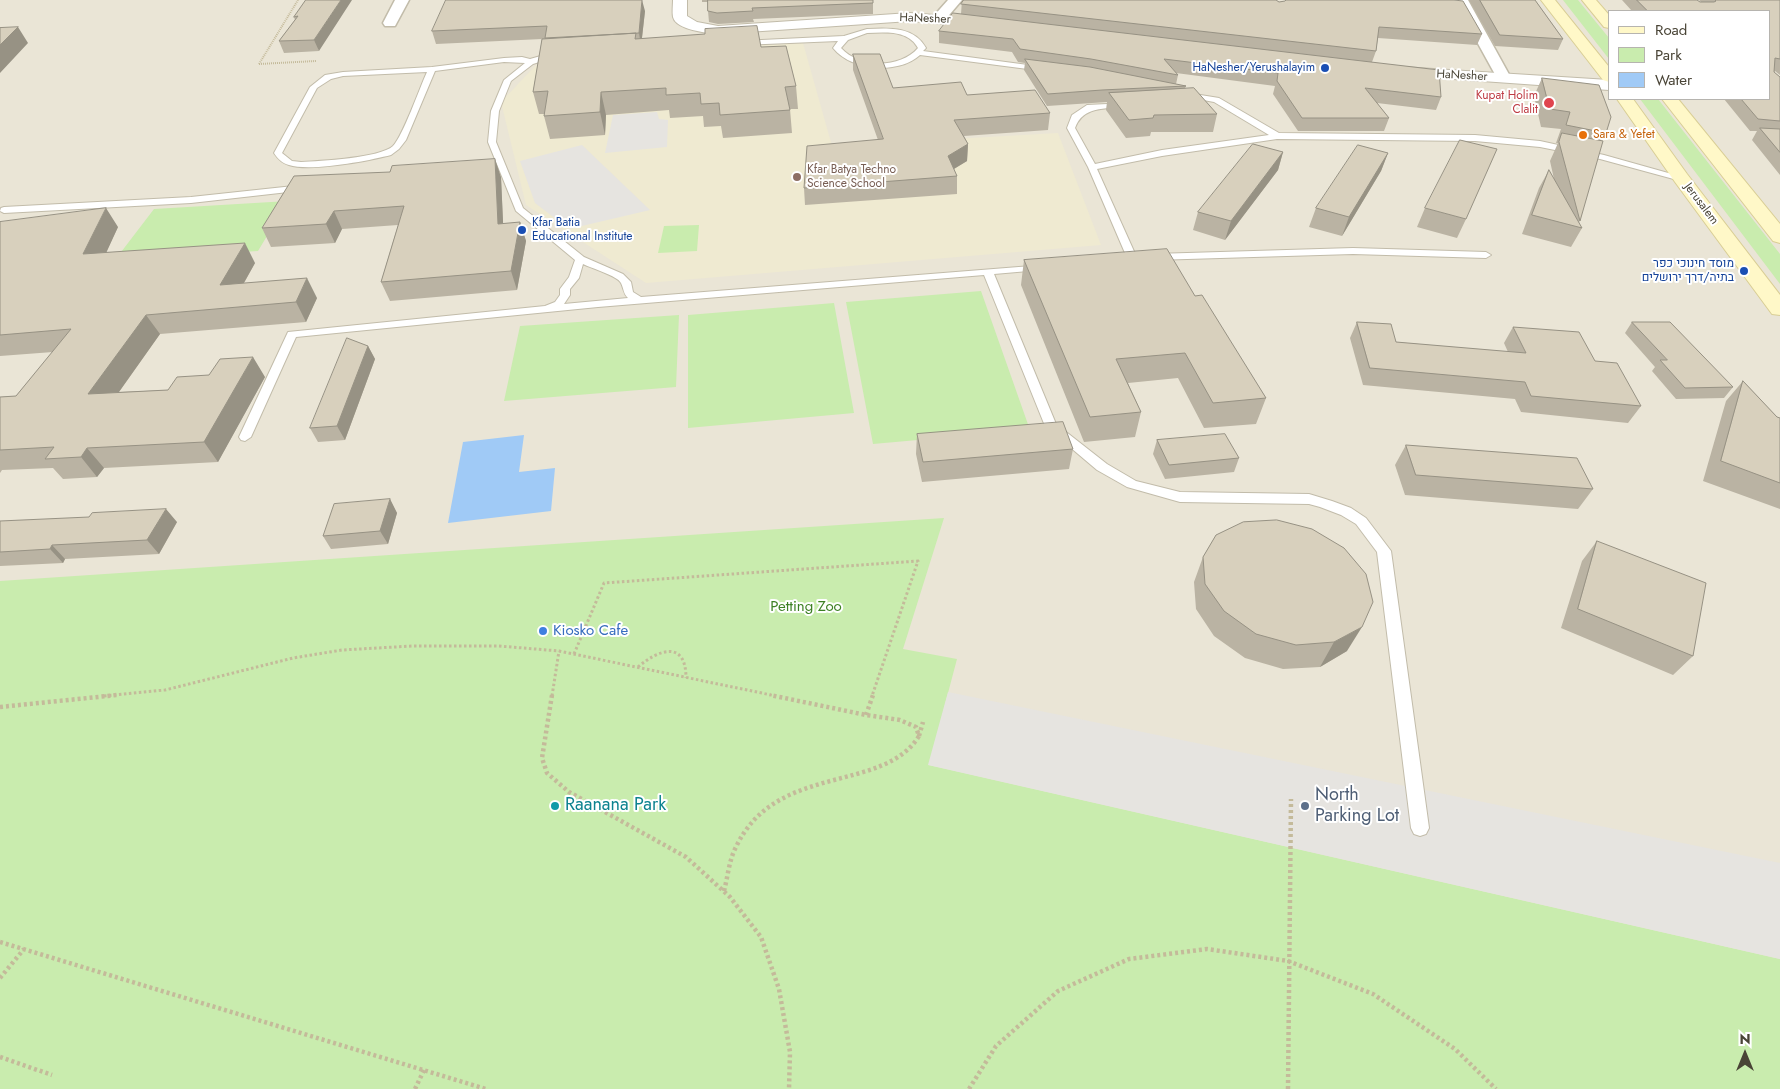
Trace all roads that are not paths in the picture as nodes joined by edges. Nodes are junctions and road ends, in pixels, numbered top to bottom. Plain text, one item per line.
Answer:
1 (402, 0) edge
2 (680, 0) edge
3 (955, 0) edge
4 (1548, 0) edge
5 (1589, 0) edge
6 (1458, 4) edge
7 (939, 18) junction
8 (1608, 23) edge
9 (390, 24) dead end
10 (998, 25) edge
11 (845, 38) junction
12 (736, 44) edge
13 (569, 53) edge
14 (920, 53) junction
15 (530, 62) junction
16 (432, 69) junction
17 (1052, 70) edge
18 (1389, 71) edge
19 (1608, 76) edge
20 (1504, 78) junction
21 (1608, 85) edge
22 (1177, 92) edge
23 (1216, 100) junction
24 (1626, 100) edge
25 (1671, 100) edge
26 (1177, 102) edge
27 (1138, 104) edge
28 (1277, 136) junction
29 (1092, 167) junction
30 (1681, 178) junction
31 (311, 187) edge
32 (4, 210) dead end
33 (1780, 237) edge
34 (1486, 255) dead end
35 (580, 259) junction
36 (1056, 266) edge
37 (609, 271) junction
38 (988, 272) junction
39 (574, 278) junction
40 (626, 290) junction
41 (565, 295) junction
42 (640, 301) junction
43 (598, 304) junction
44 (1780, 308) edge
45 (547, 309) junction
46 (245, 437) dead end
47 (1420, 828) dead end

1 - 9 street
2 - 7 street, HaNesher
3 - 7 street
4 - 19 main road
5 - 8 main road
6 - 20 street
7 - 10 street, HaNesher
11 - 12 lane
11 - 14 lane
11 - 14 lane
13 - 15 lane
14 - 17 lane
15 - 16 lane
15 - 35 lane
16 - 16 lane
18 - 20 street, HaNesher
20 - 21 street, HaNesher
22 - 23 lane
23 - 26 lane
23 - 28 lane
24 - 30 main road, Jerusalem
25 - 33 main road
27 - 29 lane
28 - 29 lane
28 - 30 lane
29 - 34 lane
30 - 44 main road, Jerusalem
31 - 32 lane
35 - 37 lane
35 - 39 lane
36 - 38 lane
37 - 39 lane
37 - 40 lane
38 - 42 lane
38 - 47 lane
39 - 41 lane
40 - 42 lane
40 - 43 lane
41 - 43 lane
41 - 45 lane
42 - 43 lane
43 - 45 lane
45 - 46 lane

